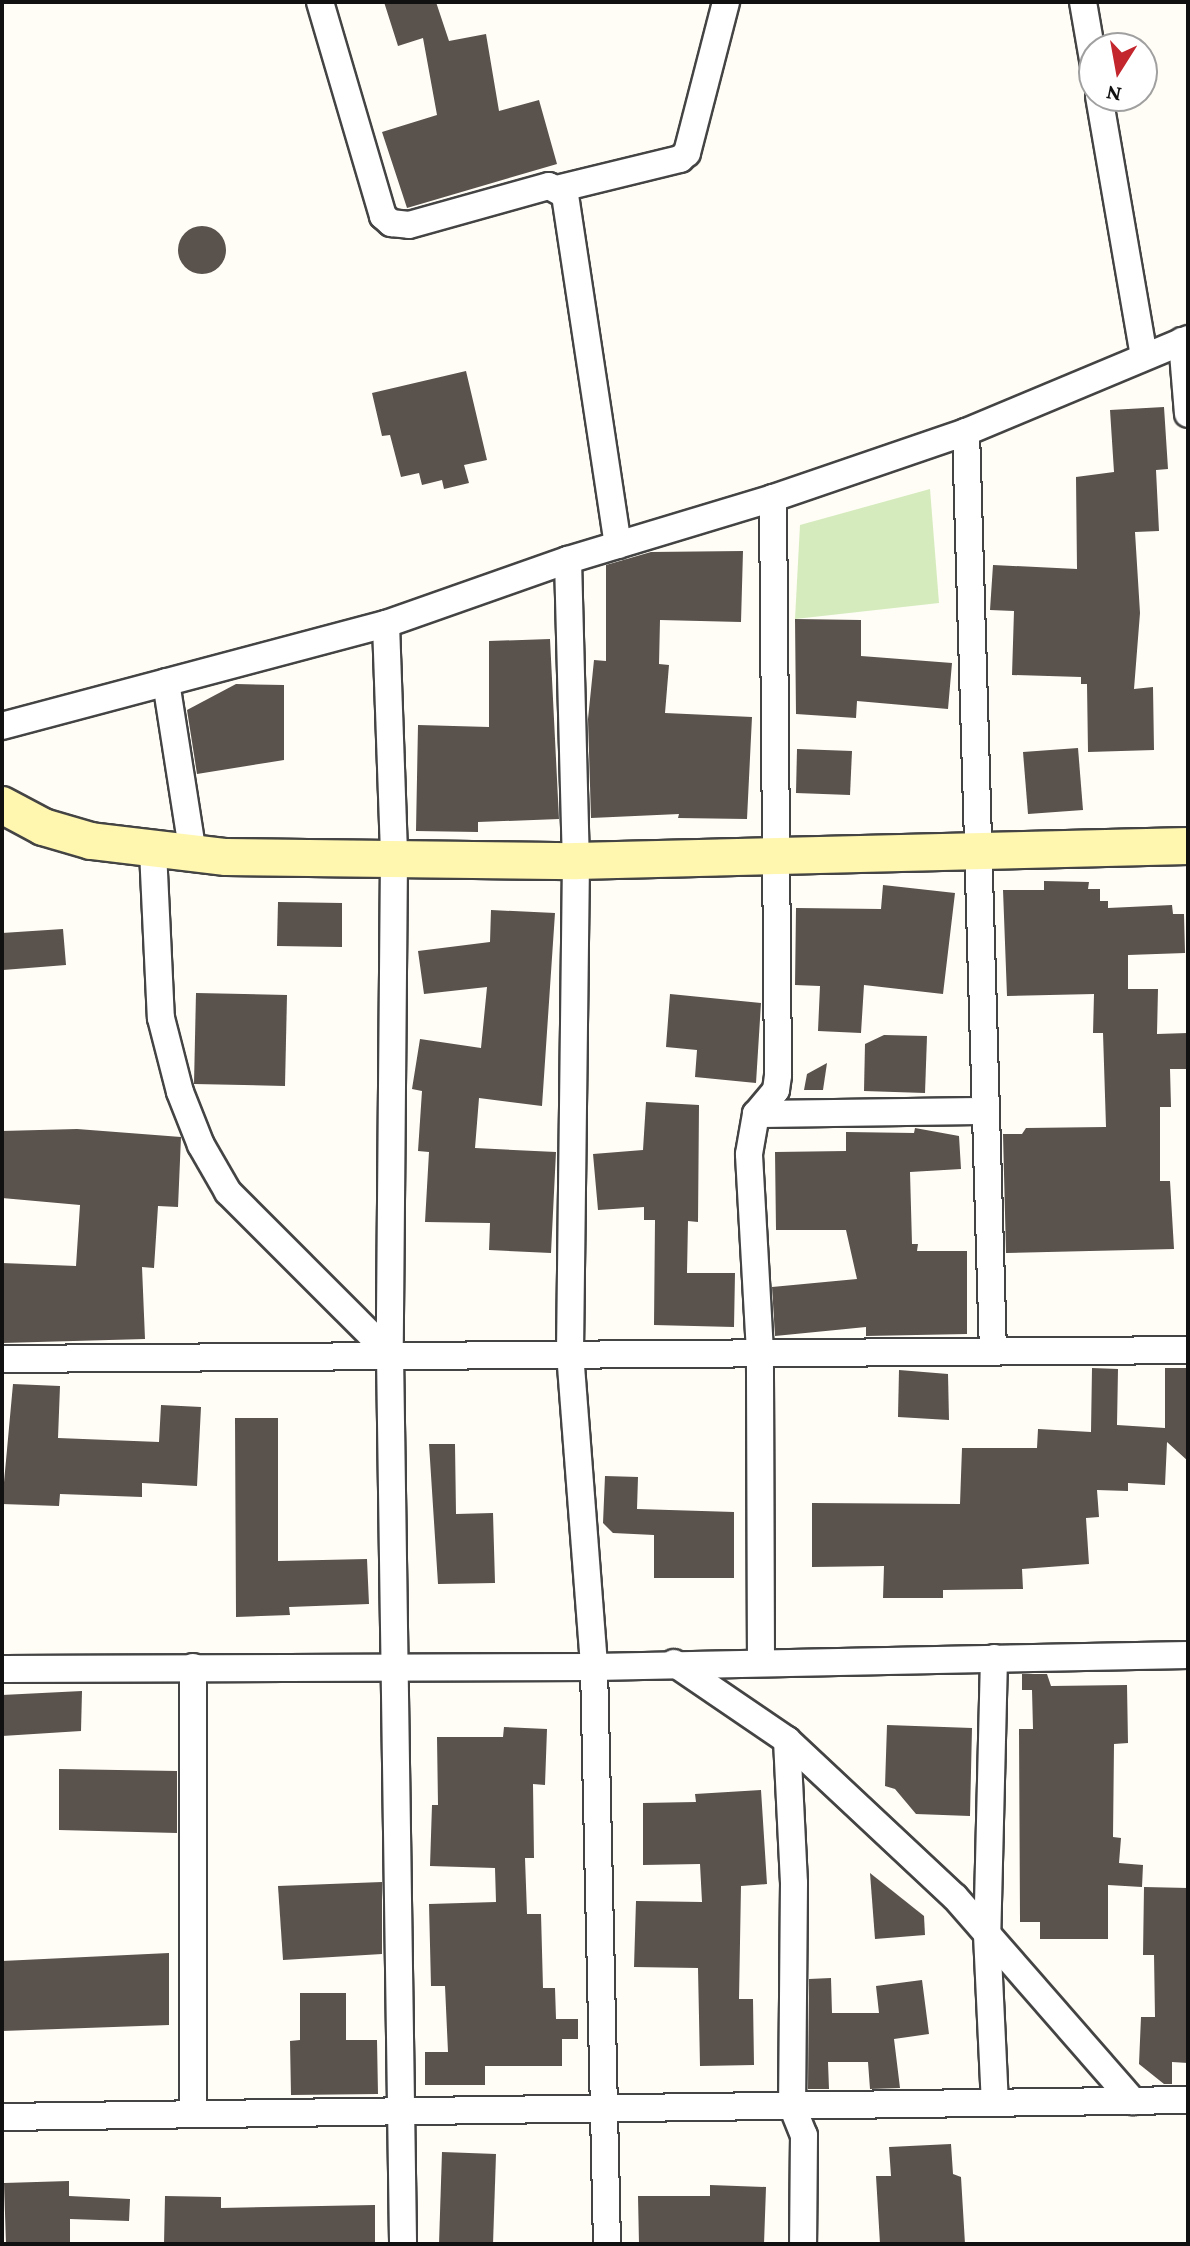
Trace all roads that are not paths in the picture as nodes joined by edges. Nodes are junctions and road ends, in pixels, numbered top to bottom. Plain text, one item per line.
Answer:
1 (320, 2) edge
2 (726, 2) edge
3 (1083, 2) edge
4 (1088, 32) edge
5 (1102, 112) edge
6 (557, 189) junction
7 (1185, 340) edge
8 (1144, 356) junction
9 (1188, 414) edge
10 (966, 432) junction
11 (773, 498) junction
12 (618, 545) junction
13 (568, 560) junction
14 (386, 624) junction
15 (166, 682) junction
16 (2, 726) edge
17 (2, 805) edge
18 (1188, 846) edge
19 (976, 849) junction
20 (153, 851) junction
21 (193, 854) junction
22 (774, 857) junction
23 (394, 858) junction
24 (576, 861) junction
25 (984, 1111) junction
26 (756, 1114) junction
27 (1188, 1350) edge
28 (993, 1351) junction
29 (760, 1352) junction
30 (570, 1353) junction
31 (390, 1354) junction
32 (2, 1359) edge
33 (1188, 1655) edge
34 (994, 1658) junction
35 (761, 1662) junction
36 (674, 1663) junction
37 (394, 1666) junction
38 (193, 1667) junction
39 (594, 1667) junction
40 (2, 1669) edge
41 (787, 1740) junction
42 (987, 1935) junction
43 (1188, 2100) edge
44 (1133, 2101) junction
45 (995, 2103) junction
46 (792, 2106) junction
47 (604, 2108) junction
48 (401, 2111) junction
49 (193, 2114) junction
50 (2, 2117) edge
51 (403, 2244) edge
52 (607, 2244) edge
53 (803, 2244) edge

1 - 6 street
2 - 6 street
3 - 4 street
5 - 8 street
6 - 12 street
7 - 8 street
7 - 9 street
8 - 10 street
10 - 11 street
10 - 19 street
11 - 12 street
11 - 22 street
12 - 13 street
13 - 14 street
13 - 24 street
14 - 15 street
14 - 23 street
15 - 16 street
15 - 21 street
17 - 20 street
18 - 19 street
19 - 22 street
19 - 25 street
20 - 21 street
20 - 31 street
21 - 23 street
22 - 24 street
22 - 26 street
23 - 24 street
23 - 31 street
24 - 30 street
25 - 26 street
25 - 28 street
26 - 29 street
27 - 28 street
28 - 29 street
29 - 30 street
29 - 35 street
30 - 31 street
30 - 39 street
31 - 32 street
31 - 37 street
33 - 34 street
34 - 35 street
34 - 42 street
35 - 36 street
36 - 39 street
36 - 41 street
37 - 38 street
37 - 39 street
37 - 48 street
38 - 40 street
38 - 49 street
39 - 47 street
41 - 42 street
41 - 46 street
42 - 44 street
42 - 45 street
43 - 44 street
44 - 45 street
45 - 46 street
46 - 47 street
46 - 53 street
47 - 48 street
47 - 52 street
48 - 49 street
48 - 51 street
49 - 50 street

